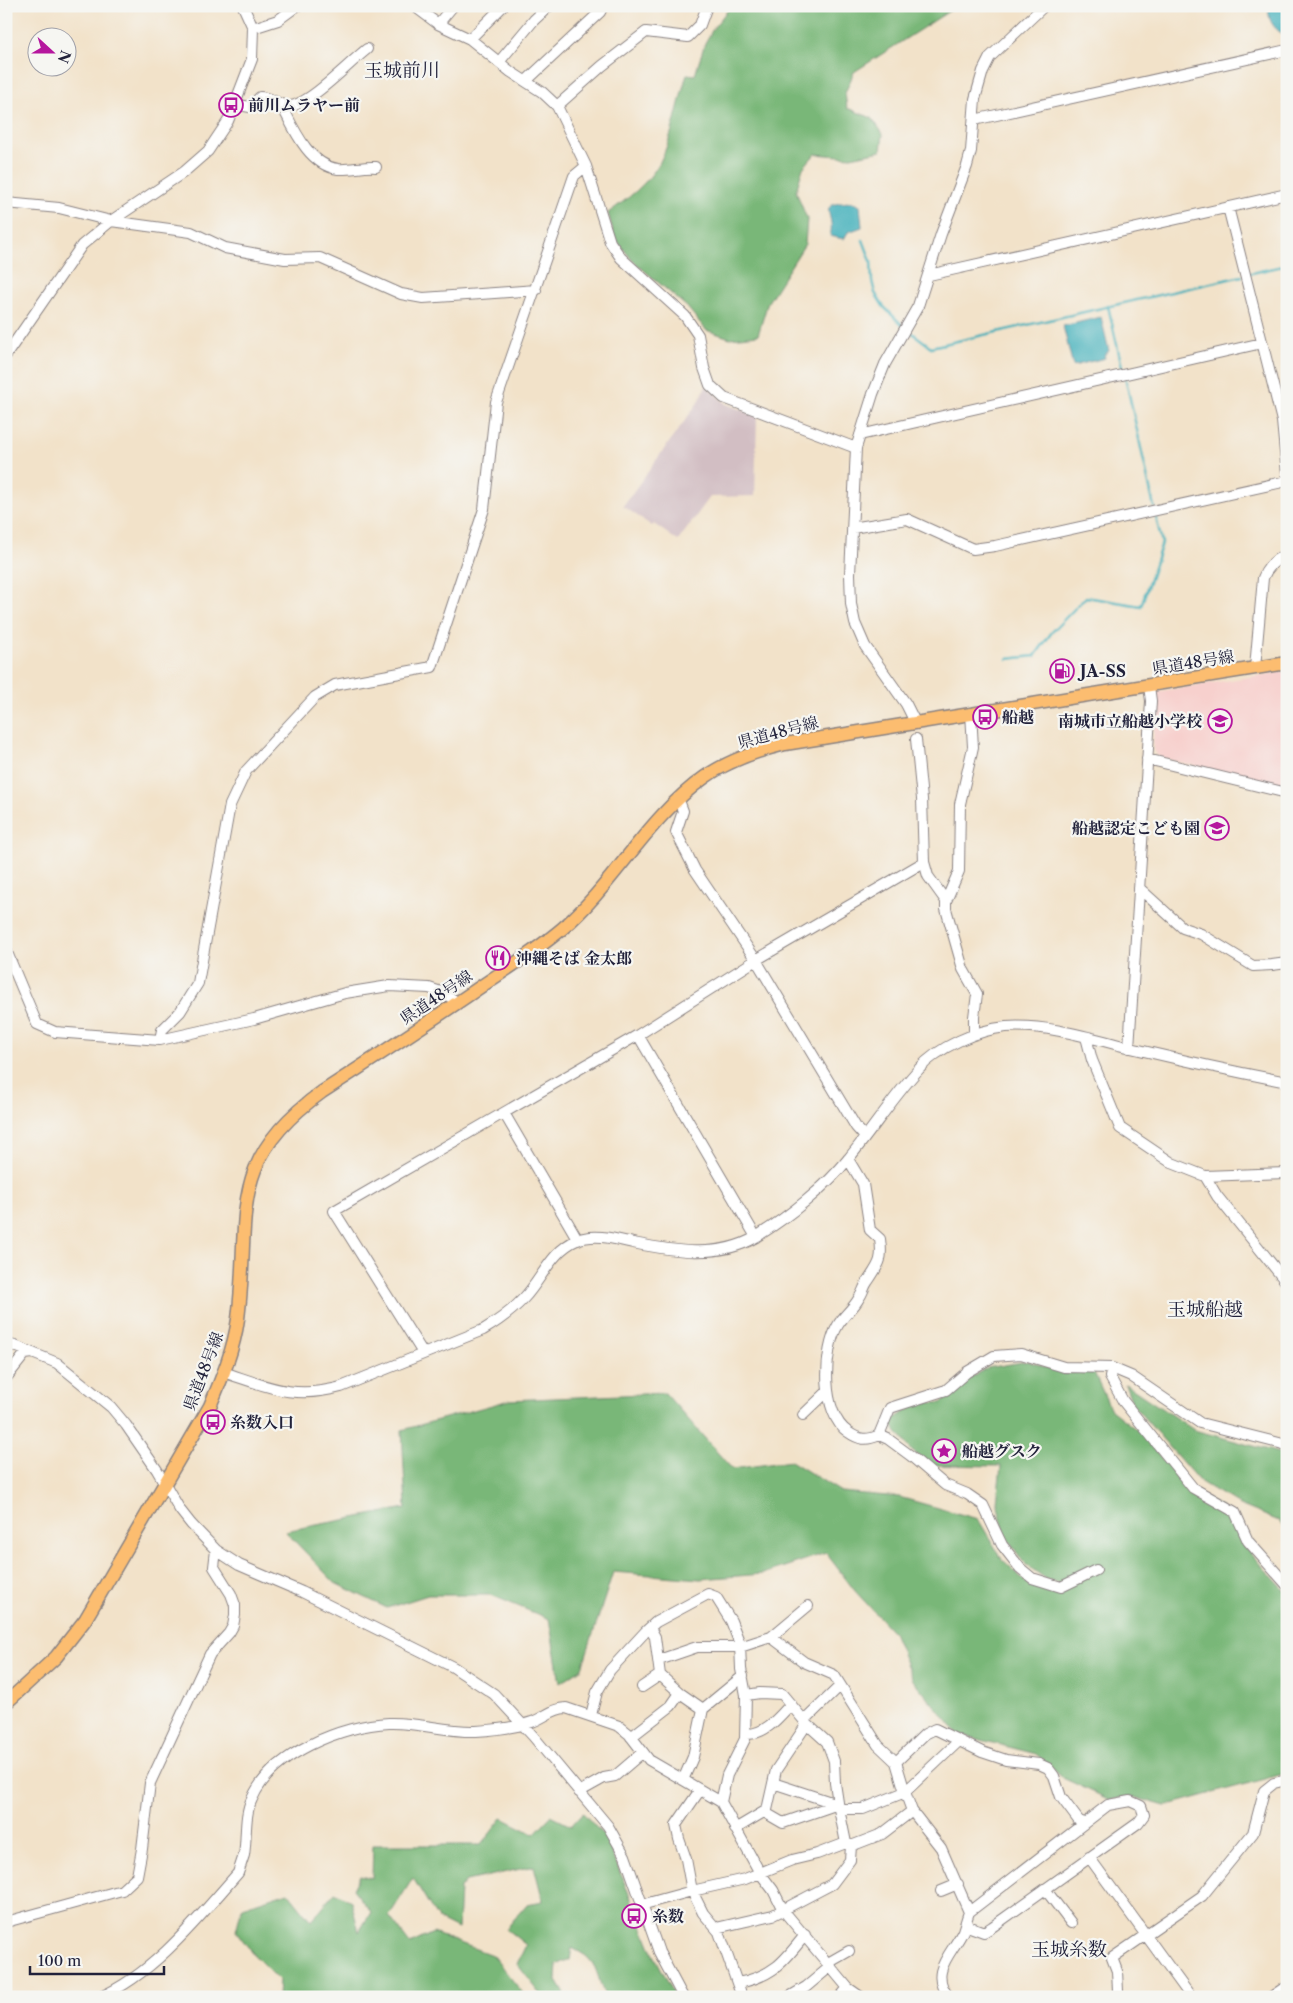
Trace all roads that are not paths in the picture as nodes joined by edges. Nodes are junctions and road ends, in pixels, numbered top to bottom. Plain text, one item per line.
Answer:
1 (297, 6) edge
2 (414, 6) edge
3 (453, 6) edge
4 (503, 6) edge
5 (549, 6) edge
6 (603, 6) edge
7 (707, 6) edge
8 (1044, 6) edge
9 (246, 7) edge
10 (438, 24) junction
11 (253, 28) junction
12 (470, 38) junction
13 (367, 49) dead end
14 (1287, 50) edge
15 (499, 62) junction
16 (526, 81) junction
17 (234, 104) junction
18 (280, 104) junction
19 (557, 106) junction
20 (974, 120) junction
21 (586, 166) junction
22 (376, 167) dead end
23 (1287, 194) edge
24 (6, 203) edge
25 (1228, 207) junction
26 (111, 221) junction
27 (929, 275) junction
28 (536, 290) junction
29 (1262, 344) junction
30 (6, 355) edge
31 (860, 435) junction
32 (856, 448) junction
33 (1287, 474) edge
34 (1287, 481) edge
35 (852, 528) junction
36 (1287, 553) edge
37 (1287, 663) edge
38 (1255, 668) junction
39 (1148, 686) junction
40 (971, 713) junction
41 (915, 722) junction
42 (916, 738) dead end
43 (1147, 759) junction
44 (1287, 793) edge
45 (678, 798) junction
46 (924, 862) junction
47 (1139, 888) junction
48 (946, 901) junction
49 (7, 951) edge
50 (756, 960) junction
51 (1287, 963) edge
52 (457, 1002) junction
53 (974, 1033) junction
54 (638, 1035) junction
55 (1086, 1037) junction
56 (160, 1040) junction
57 (1129, 1048) junction
58 (1287, 1082) edge
59 (504, 1113) junction
60 (865, 1137) junction
61 (848, 1159) junction
62 (1287, 1173) edge
63 (1205, 1176) junction
64 (756, 1237) junction
65 (578, 1240) junction
66 (1287, 1283) edge
67 (6, 1344) edge
68 (34, 1353) junction
69 (423, 1354) junction
70 (1112, 1368) junction
71 (224, 1372) junction
72 (6, 1378) edge
73 (828, 1391) junction
74 (803, 1415) dead end
75 (879, 1435) junction
76 (1287, 1445) edge
77 (165, 1483) junction
78 (216, 1550) junction
79 (1096, 1570) dead end
80 (1287, 1585) edge
81 (808, 1606) dead end
82 (650, 1628) junction
83 (771, 1637) junction
84 (740, 1647) junction
85 (659, 1660) junction
86 (660, 1675) junction
87 (743, 1676) junction
88 (840, 1686) junction
89 (642, 1687) dead end
90 (680, 1693) junction
91 (746, 1695) junction
92 (6, 1703) edge
93 (791, 1704) junction
94 (703, 1709) junction
95 (591, 1715) junction
96 (806, 1722) junction
97 (522, 1724) junction
98 (746, 1734) junction
99 (631, 1737) junction
100 (959, 1741) junction
101 (643, 1752) junction
102 (896, 1762) junction
103 (683, 1780) junction
104 (1287, 1780) edge
105 (773, 1783) junction
106 (700, 1790) junction
107 (579, 1792) junction
108 (905, 1792) junction
109 (721, 1802) junction
110 (839, 1807) junction
111 (912, 1811) junction
112 (764, 1812) junction
113 (1082, 1825) junction
114 (735, 1829) junction
115 (848, 1844) junction
116 (1089, 1857) junction
117 (760, 1872) junction
118 (958, 1884) junction
119 (1045, 1889) junction
120 (941, 1890) dead end
121 (692, 1891) junction
122 (641, 1905) junction
123 (783, 1910) junction
124 (969, 1912) junction
125 (6, 1922) edge
126 (1071, 1923) dead end
127 (964, 1925) junction
128 (716, 1928) junction
129 (805, 1935) junction
130 (1146, 1935) junction
131 (849, 1951) dead end
132 (830, 1964) junction
133 (738, 1983) junction
134 (1287, 1986) edge
135 (848, 1988) junction
136 (1118, 1991) dead end
137 (945, 1995) edge
138 (100, 1997) edge
139 (683, 1997) edge
140 (742, 1997) edge
141 (789, 1997) edge
142 (840, 1997) edge
143 (861, 1997) edge
144 (1190, 1997) edge
145 (1272, 1997) edge

1 - 11 street
2 - 10 street
3 - 10 street
4 - 12 street
5 - 15 street
6 - 16 street
7 - 19 street
8 - 20 street
9 - 11 street
10 - 12 street
11 - 17 street
12 - 15 street
13 - 18 street
14 - 20 street
15 - 16 street
16 - 19 street
17 - 18 street
17 - 26 street
18 - 22 street
19 - 21 street
20 - 27 street
21 - 28 street
21 - 32 street
23 - 25 street
24 - 26 street
25 - 27 street
25 - 29 street
26 - 28 street
26 - 30 street
27 - 31 street
28 - 56 street
29 - 31 street
29 - 33 street
31 - 32 street
32 - 35 street
34 - 35 street
35 - 41 street
36 - 38 street
37 - 38 main road, 県道48号線
38 - 39 main road, 県道48号線
39 - 40 main road, 県道48号線
39 - 43 street
40 - 41 main road, 県道48号線
40 - 48 street
41 - 45 main road, 県道48号線
42 - 46 street
43 - 44 street
43 - 47 street
45 - 50 street
45 - 52 main road, 県道48号線
46 - 48 street
46 - 50 street
47 - 51 street
47 - 57 street
48 - 53 street
49 - 56 street
50 - 54 street
50 - 60 street
52 - 56 street
52 - 71 main road, 県道48号線
53 - 55 street
53 - 60 street
54 - 59 street
54 - 64 street
55 - 57 street
55 - 63 street
57 - 58 street
59 - 65 street
59 - 69 street
60 - 61 street
61 - 64 street
61 - 73 street
62 - 63 street
63 - 66 street
64 - 65 street
65 - 69 street
67 - 68 street
68 - 72 street
68 - 77 street
69 - 71 street
70 - 75 street
70 - 76 street
70 - 80 street
71 - 77 main road, 県道48号線
73 - 74 street
73 - 75 street
75 - 79 street
77 - 78 street
77 - 92 main road, 県道48号線
78 - 97 street
78 - 125 street
81 - 83 street
82 - 84 street
82 - 85 street
82 - 95 street
83 - 84 street
83 - 88 street
84 - 85 street
84 - 87 street
85 - 86 street
86 - 89 street
86 - 90 street
87 - 91 street
87 - 94 street
88 - 96 street
88 - 102 street
90 - 94 street
90 - 99 street
91 - 93 street
91 - 98 street
93 - 96 street
93 - 98 street
94 - 103 street
95 - 97 street
95 - 99 street
96 - 105 street
96 - 110 street
97 - 107 street
97 - 138 street
98 - 109 street
99 - 101 street
100 - 102 street
100 - 108 street
100 - 113 street
101 - 103 street
101 - 107 street
102 - 108 street
103 - 106 street
104 - 130 street
105 - 110 street
105 - 112 street
106 - 109 street
106 - 121 street
107 - 122 street
108 - 110 street
108 - 111 street
109 - 114 street
110 - 112 street
110 - 115 street
111 - 115 street
111 - 118 street
112 - 114 street
113 - 116 street
113 - 124 street
114 - 117 street
115 - 117 street
115 - 123 street
116 - 119 street
116 - 130 street
117 - 121 street
117 - 123 street
118 - 120 street
118 - 124 street
119 - 126 street
119 - 127 street
121 - 122 street
121 - 128 street
122 - 139 street
123 - 128 street
123 - 129 street
124 - 127 street
127 - 137 street
128 - 133 street
129 - 132 street
129 - 133 street
130 - 136 street
130 - 144 street
131 - 132 street
132 - 135 street
132 - 141 street
133 - 140 street
134 - 145 street
135 - 142 street
135 - 143 street

